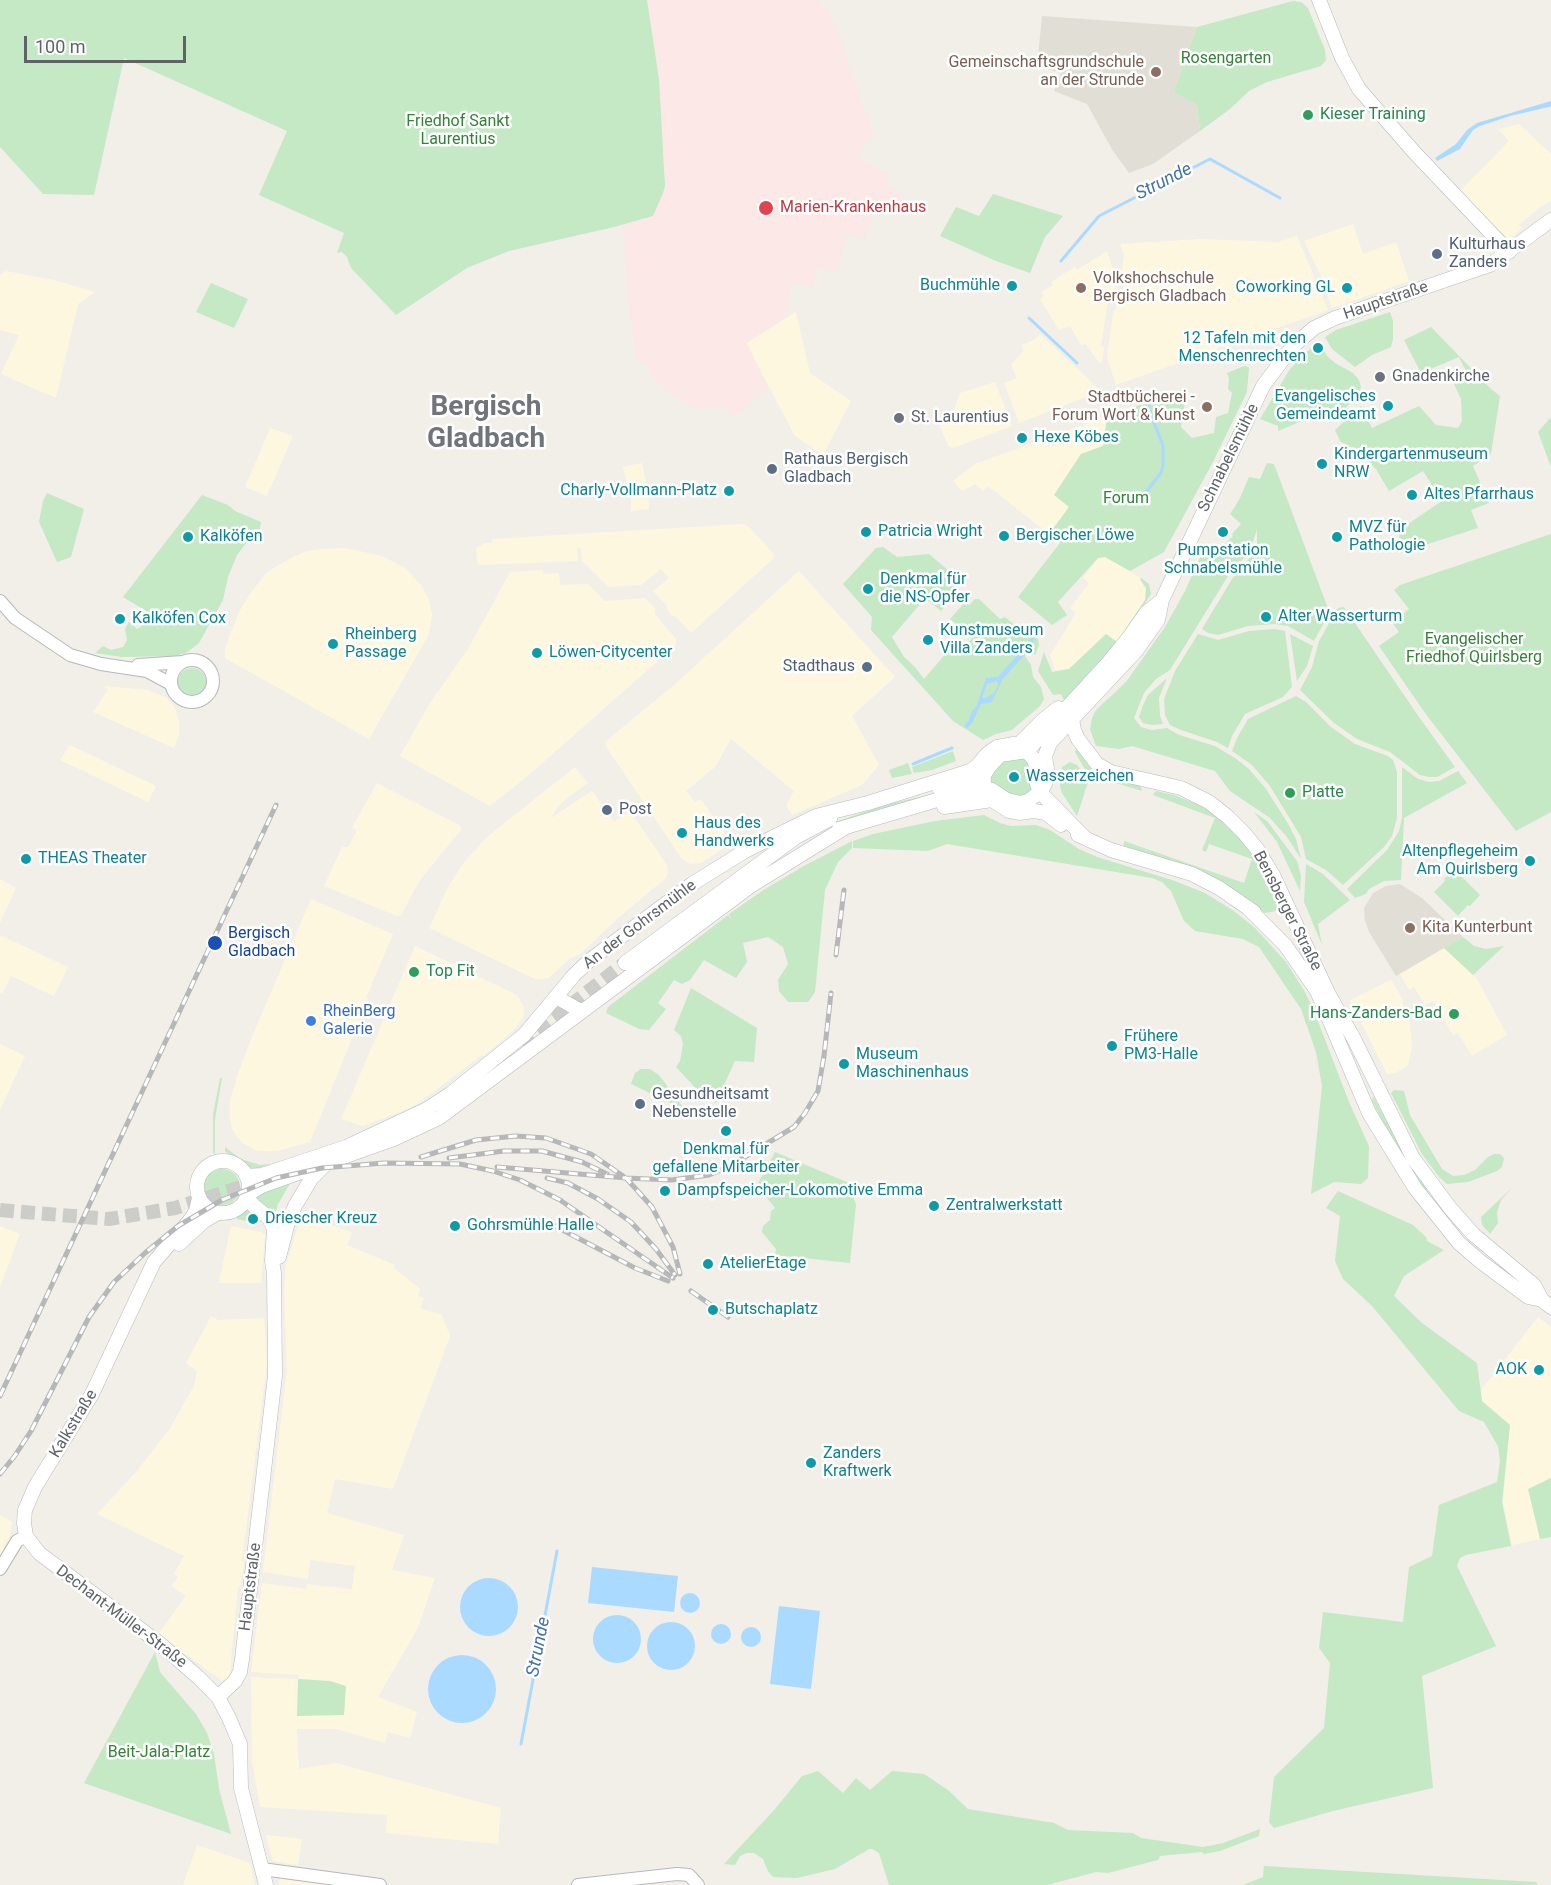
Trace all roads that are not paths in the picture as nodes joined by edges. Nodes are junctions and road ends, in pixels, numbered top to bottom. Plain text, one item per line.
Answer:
1 (1319, 0) edge
2 (1551, 220) edge
3 (1509, 252) junction
4 (1314, 328) joint
5 (1162, 600) junction
6 (0, 601) edge
7 (184, 662) junction
8 (115, 666) junction
9 (171, 684) junction
10 (1072, 719) junction
11 (1022, 748) junction
12 (983, 759) junction
13 (987, 789) junction
14 (902, 792) junction
15 (1040, 792) junction
16 (868, 803) junction
17 (846, 826) junction
18 (1085, 838) junction
19 (775, 853) junction
20 (1247, 907) junction
21 (626, 963) tunnel mouth
22 (1328, 993) junction
23 (556, 997) junction
24 (581, 1011) junction
25 (1355, 1083) junction
26 (1377, 1088) junction
27 (327, 1163) junction
28 (246, 1176) junction
29 (248, 1195) junction
30 (199, 1198) junction
31 (218, 1213) junction
32 (149, 1273) junction
33 (274, 1273) junction
34 (1546, 1304) edge
35 (26, 1536) junction
36 (0, 1569) edge
37 (218, 1697) junction
38 (262, 1869) junction
39 (697, 1882) edge
40 (266, 1885) edge
41 (380, 1885) edge
42 (578, 1885) edge

1 - 3 main road
2 - 3 main road, Hauptstraße
3 - 4 main road, Hauptstraße
4 - 5 main road, Schnabelsmühle
5 - 10 main road, Schnabelsmühle
5 - 11 main road, Schnabelsmühle
6 - 8 street
7 - 8 street
7 - 9 street
7 - 9 street
8 - 9 street
10 - 15 main road, Schnabelsmühle
10 - 22 main road, Bensberger Straße
11 - 12 main road, Schnabelsmühle
11 - 13 main road
11 - 15 main road
12 - 13 main road
12 - 14 main road, An der Gohrsmühle
13 - 14 main road, An der Gohrsmühle
13 - 15 main road
13 - 17 main road
13 - 18 main road, Bensberger Straße
14 - 16 main road, An der Gohrsmühle
15 - 18 main road, Bensberger Straße
16 - 19 main road
16 - 23 main road, An der Gohrsmühle
17 - 19 main road
17 - 24 main road, An der Gohrsmühle
18 - 20 main road, Bensberger Straße
19 - 21 main road
20 - 22 main road, Bensberger Straße
20 - 25 main road, Bensberger Straße
22 - 26 main road, Bensberger Straße
23 - 24 main road
23 - 28 main road, An der Gohrsmühle
24 - 27 main road, An der Gohrsmühle
25 - 26 main road
25 - 34 main road, Bensberger Straße
26 - 34 main road, Bensberger Straße
27 - 29 main road, An der Gohrsmühle
27 - 33 main road, Hauptstraße
28 - 29 main road
28 - 30 main road
29 - 31 main road
29 - 33 main road, Hauptstraße
30 - 31 main road
30 - 32 main road, Kalkstraße
31 - 32 main road, Kalkstraße
32 - 35 main road, Kalkstraße
33 - 37 main road, Hauptstraße
35 - 36 street
35 - 37 main road, Dechant-Müller-Straße
37 - 38 main road
38 - 40 main road
38 - 41 street
39 - 42 street

